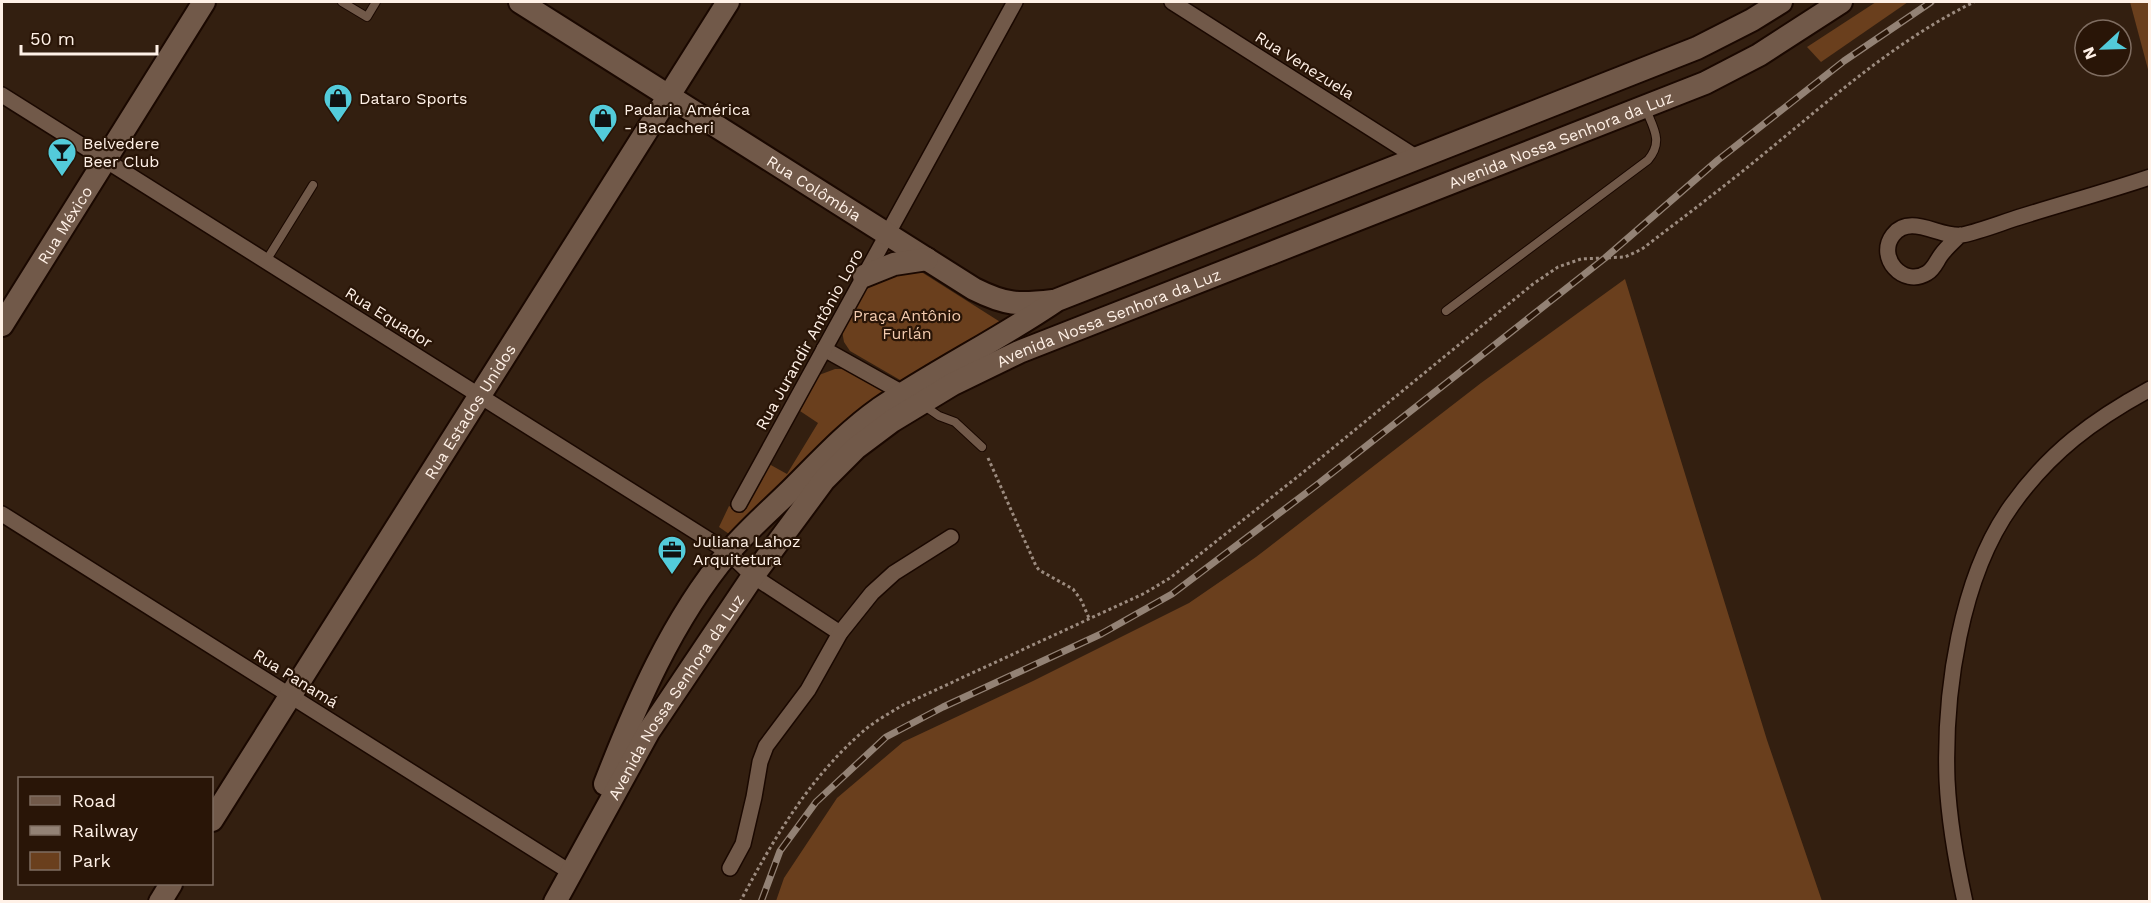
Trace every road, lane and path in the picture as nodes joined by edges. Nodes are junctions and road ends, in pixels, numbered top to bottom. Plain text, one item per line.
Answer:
1 (204, 2) edge
2 (342, 2) edge
3 (376, 2) edge
4 (520, 2) edge
5 (728, 2) edge
6 (1015, 2) edge
7 (1172, 2) edge
8 (1781, 2) edge
9 (1841, 2) edge
10 (1974, 2) edge
11 (2, 95) edge
12 (668, 95) junction
13 (1645, 106) junction
14 (1419, 159) junction
15 (105, 160) junction
16 (2150, 177) edge
17 (2130, 183) junction
18 (313, 185) dead end
19 (2150, 186) edge
20 (887, 234) junction
21 (1960, 235) junction
22 (927, 260) junction
23 (266, 261) junction
24 (864, 276) junction
25 (1057, 300) junction
26 (1446, 311) dead end
27 (2, 325) edge
28 (824, 349) junction
29 (2150, 389) edge
30 (479, 395) junction
31 (912, 398) junction
32 (982, 447) joint
33 (739, 504) dead end
34 (2, 514) edge
35 (951, 537) dead end
36 (728, 552) junction
37 (753, 576) junction
38 (1089, 618) junction
39 (840, 633) junction
40 (290, 696) junction
41 (213, 818) edge
42 (730, 868) dead end
43 (570, 872) junction
44 (170, 885) edge
45 (160, 902) edge
46 (555, 902) edge
47 (740, 902) edge
48 (1965, 902) edge

1 - 15 main road, Rua México
2 - 3 lane
4 - 12 main road, Rua Colômbia
5 - 12 main road, Rua Estados Unidos
6 - 20 street, Rua Jurandir Antônio Loro
7 - 14 street, Rua Venezuela
8 - 14 main road, Avenida Nossa Senhora da Luz
9 - 13 main road, Avenida Nossa Senhora da Luz
10 - 38 path
11 - 15 street, Rua Equador
12 - 20 main road, Rua Colômbia
12 - 30 main road, Rua Estados Unidos
13 - 26 lane
13 - 31 main road, Avenida Nossa Senhora da Luz
14 - 25 main road, Avenida Nossa Senhora da Luz
15 - 23 street, Rua Equador
15 - 27 main road, Rua México
16 - 17 street
17 - 19 street
17 - 21 street
18 - 23 lane
20 - 22 main road, Rua Colômbia
20 - 24 street, Rua Jurandir Antônio Loro
21 - 21 street
22 - 24 main road
22 - 25 main road, Rua Colômbia
23 - 30 street, Rua Equador
24 - 28 street, Rua Jurandir Antônio Loro
25 - 31 main road, Avenida Nossa Senhora da Luz
28 - 31 street
28 - 33 street, Rua Jurandir Antônio Loro
29 - 48 street
30 - 36 street, Rua Equador
30 - 40 main road, Rua Estados Unidos
31 - 32 lane
31 - 36 main road, Avenida Nossa Senhora da Luz
31 - 37 main road, Avenida Nossa Senhora da Luz
32 - 38 path
34 - 40 street, Rua Panamá
35 - 39 street
36 - 37 street, Rua Equador
36 - 43 main road, Avenida Nossa Senhora da Luz
37 - 39 street, Rua Equador
37 - 43 main road, Avenida Nossa Senhora da Luz
38 - 47 path
39 - 42 street
40 - 41 main road, Rua Estados Unidos
40 - 43 street, Rua Panamá
43 - 46 main road, Avenida Nossa Senhora da Luz
44 - 45 main road

